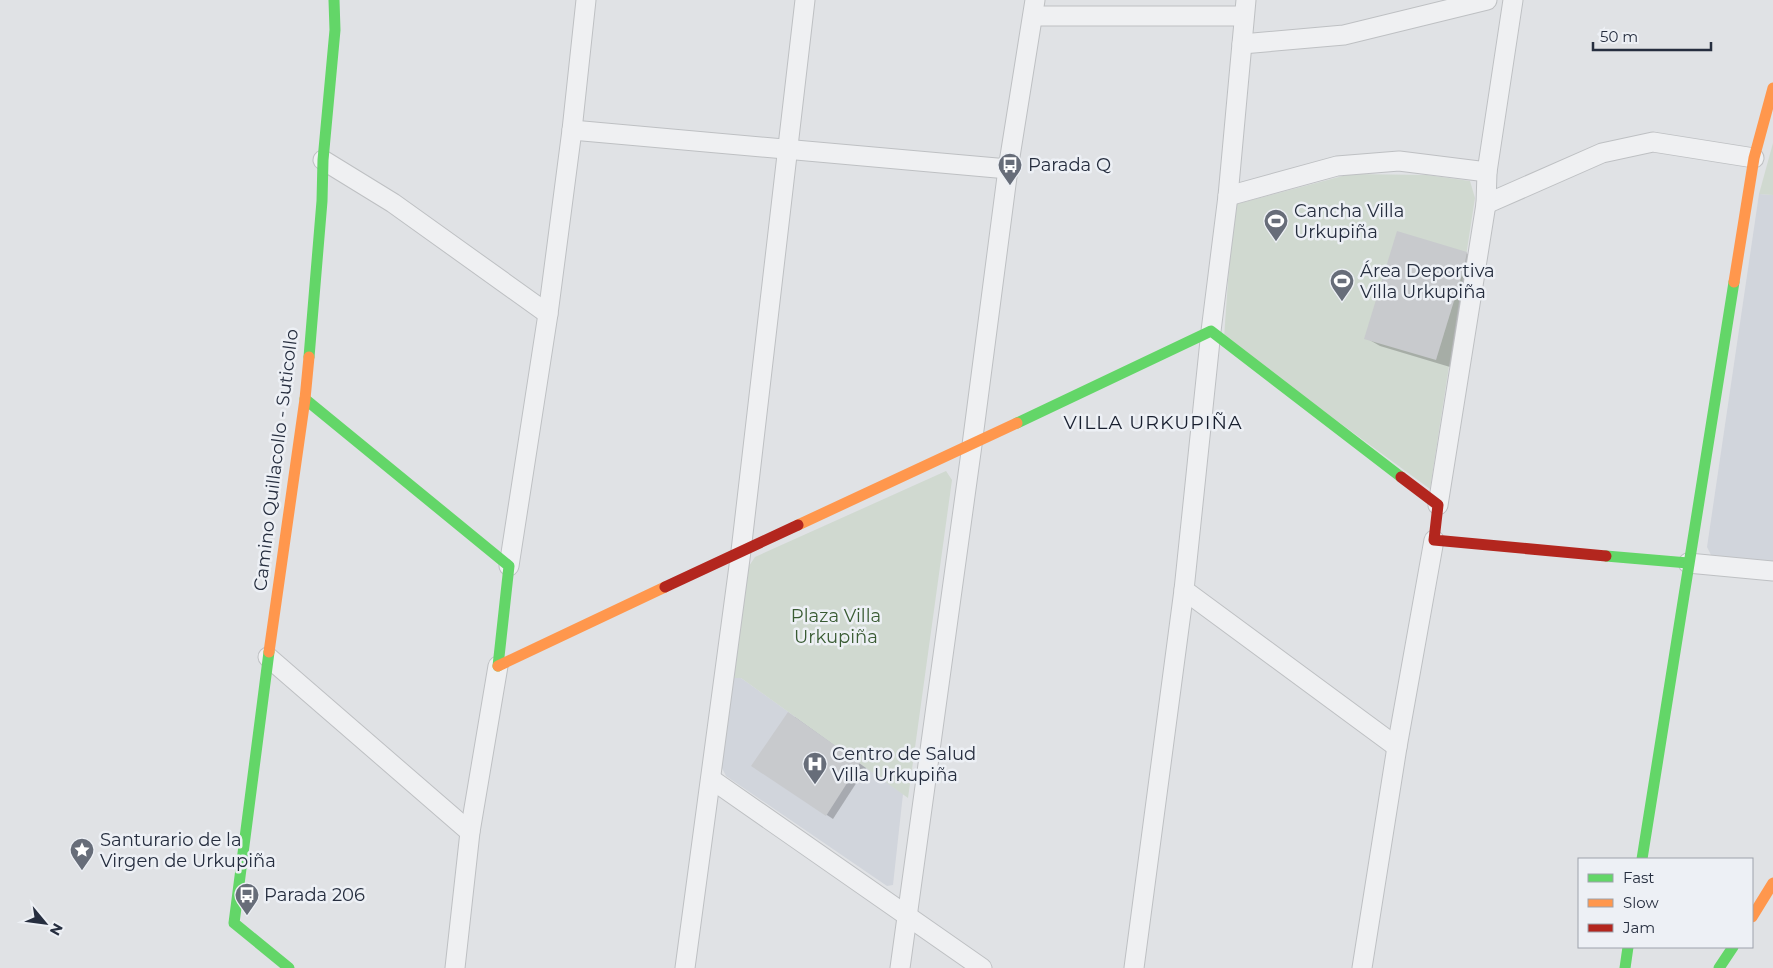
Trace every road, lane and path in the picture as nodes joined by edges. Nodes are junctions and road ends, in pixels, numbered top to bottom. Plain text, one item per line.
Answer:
1 (334, 0) edge
2 (586, 0) edge
3 (806, 0) edge
4 (1487, 0) edge
5 (1513, 0) edge
6 (1034, 8) edge
7 (1245, 8) edge
8 (1242, 44) junction
9 (1773, 88) edge
10 (572, 130) junction
11 (788, 149) junction
12 (1754, 158) junction
13 (323, 160) junction
14 (1008, 169) junction
15 (1487, 172) junction
16 (1228, 196) junction
17 (1486, 204) junction
18 (548, 314) junction
19 (1212, 331) junction
20 (305, 398) junction
21 (972, 445) junction
22 (1438, 505) junction
23 (1434, 540) junction
24 (741, 551) junction
25 (1688, 563) junction
26 (509, 566) junction
27 (1773, 571) edge
28 (1184, 590) junction
29 (268, 657) junction
30 (498, 666) junction
31 (1397, 747) junction
32 (711, 779) junction
33 (470, 832) junction
34 (1642, 858) edge
35 (1773, 883) edge
36 (907, 914) junction
37 (1753, 915) edge
38 (1628, 948) edge
39 (1732, 948) edge
40 (289, 968) edge
41 (455, 968) edge
42 (684, 968) edge
43 (900, 968) edge
44 (982, 968) edge
45 (1134, 968) edge
46 (1362, 968) edge
47 (1625, 968) edge
48 (1719, 968) edge

1 - 13 street, Camino Quillacollo - Suticollo
2 - 10 street
3 - 11 street
4 - 8 street
5 - 15 street
6 - 7 street
6 - 14 street
7 - 8 street
8 - 16 street
9 - 12 street
10 - 11 street
10 - 18 street
11 - 14 street
11 - 24 street
12 - 17 street
12 - 25 street
13 - 18 street
13 - 20 street, Camino Quillacollo - Suticollo
14 - 21 street
15 - 16 street
15 - 17 street
16 - 19 street
17 - 22 street
18 - 26 street
19 - 21 street
19 - 22 street
19 - 28 street
20 - 26 street
20 - 29 street, Camino Quillacollo - Suticollo
21 - 24 street
21 - 36 street
22 - 23 street
23 - 25 street
23 - 31 street
24 - 30 street
24 - 32 street
25 - 27 street
25 - 34 street
26 - 30 street
28 - 31 street
28 - 45 street
29 - 33 street
29 - 40 street, Camino Quillacollo - Suticollo
30 - 33 street
31 - 46 street
32 - 36 street
32 - 42 street
33 - 41 street
35 - 37 street
36 - 43 street
36 - 44 street
38 - 47 street
39 - 48 street

